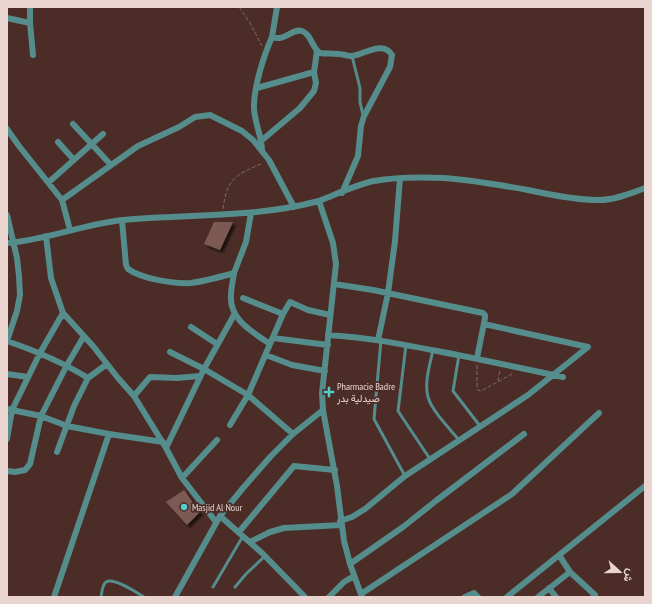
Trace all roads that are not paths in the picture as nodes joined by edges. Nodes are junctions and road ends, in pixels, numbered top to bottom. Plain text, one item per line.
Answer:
1 (30, 7) edge
2 (277, 7) edge
3 (7, 18) edge
4 (30, 23) junction
5 (272, 37) junction
6 (317, 51) junction
7 (33, 54) dead end
8 (352, 56) junction
9 (314, 72) junction
10 (257, 88) junction
11 (364, 116) junction
12 (74, 124) dead end
13 (7, 129) edge
14 (103, 134) dead end
15 (262, 141) junction
16 (58, 142) dead end
17 (92, 144) junction
18 (262, 149) junction
19 (74, 160) junction
20 (111, 165) junction
21 (400, 178) junction
22 (49, 182) junction
23 (645, 188) edge
24 (342, 193) junction
25 (62, 200) junction
26 (319, 201) junction
27 (294, 208) junction
28 (251, 213) junction
29 (7, 215) edge
30 (122, 220) junction
31 (70, 230) junction
32 (46, 236) junction
33 (10, 242) edge
34 (234, 273) junction
35 (334, 284) junction
36 (388, 293) junction
37 (243, 298) dead end
38 (63, 313) junction
39 (283, 314) junction
40 (234, 315) junction
41 (330, 315) junction
42 (484, 324) junction
43 (191, 327) dead end
44 (328, 335) junction
45 (84, 336) junction
46 (273, 338) junction
47 (380, 340) junction
48 (7, 341) edge
49 (216, 344) junction
50 (270, 344) junction
51 (328, 345) junction
52 (406, 345) junction
53 (433, 350) junction
54 (170, 352) dead end
55 (40, 353) junction
56 (266, 355) junction
57 (459, 355) junction
58 (477, 358) junction
59 (107, 364) junction
60 (67, 365) junction
61 (204, 369) junction
62 (325, 370) junction
63 (7, 374) edge
64 (554, 375) junction
65 (200, 376) junction
66 (28, 377) junction
67 (563, 377) dead end
68 (88, 378) junction
69 (248, 395) junction
70 (134, 396) junction
71 (10, 410) edge
72 (323, 410) junction
73 (599, 413) dead end
74 (41, 416) junction
75 (230, 425) dead end
76 (66, 426) junction
77 (480, 426) junction
78 (110, 434) junction
79 (292, 434) junction
80 (524, 434) dead end
81 (7, 439) edge
82 (217, 440) dead end
83 (458, 440) junction
84 (164, 445) junction
85 (57, 452) dead end
86 (430, 459) junction
87 (335, 470) junction
88 (7, 471) edge
89 (405, 476) junction
90 (182, 478) junction
91 (645, 486) edge
92 (220, 516) junction
93 (216, 522) junction
94 (341, 523) junction
95 (241, 534) junction
96 (250, 542) junction
97 (559, 555) junction
98 (265, 556) junction
99 (350, 564) junction
100 (570, 572) junction
101 (354, 576) junction
102 (212, 587) dead end
103 (235, 588) dead end
104 (549, 588) junction
105 (361, 596) edge
106 (595, 596) edge
107 (54, 597) edge
108 (101, 597) edge
109 (144, 597) edge
110 (175, 597) edge
111 (305, 597) edge
112 (329, 597) edge
113 (465, 597) edge
114 (478, 597) edge
115 (507, 597) edge
116 (538, 597) edge
117 (556, 597) edge

1 - 4 street
2 - 5 street
3 - 4 street
4 - 7 street
5 - 6 street
5 - 10 street
6 - 8 street
6 - 9 street
8 - 11 lane
8 - 11 street
9 - 10 street
9 - 15 street
10 - 15 street
11 - 24 street
12 - 17 street
13 - 22 street
14 - 17 street
15 - 18 street
16 - 19 street
17 - 19 street
17 - 20 street
18 - 20 street
18 - 27 street
19 - 22 street
20 - 25 street
21 - 23 street
21 - 24 street
21 - 36 street
22 - 25 street
24 - 26 street
25 - 31 street
26 - 27 street
26 - 35 street
27 - 28 street
28 - 30 street
28 - 34 street
29 - 33 street
30 - 31 street
30 - 34 street
31 - 32 street
32 - 33 street
32 - 38 street
33 - 48 street
34 - 40 street
35 - 36 street
35 - 41 street
36 - 42 street
36 - 47 street
37 - 39 street
38 - 45 street
38 - 55 street
39 - 41 street
39 - 46 street
40 - 49 street
40 - 50 street
41 - 44 street
42 - 58 street
42 - 64 street
43 - 49 street
44 - 47 street
44 - 51 street
45 - 59 street
45 - 60 street
46 - 50 street
46 - 51 street
47 - 52 street
47 - 89 lane
48 - 55 street
49 - 61 street
50 - 56 street
51 - 62 street
52 - 53 street
52 - 86 lane
53 - 57 street
53 - 83 lane
54 - 61 street
55 - 60 street
55 - 66 street
56 - 62 street
56 - 69 street
57 - 58 street
57 - 77 lane
58 - 64 street
59 - 68 street
59 - 70 street
60 - 68 street
60 - 74 street
61 - 65 street
61 - 69 street
62 - 72 street
63 - 66 street
64 - 67 street
64 - 77 street
65 - 70 street
65 - 84 street
66 - 71 street
68 - 76 street
69 - 75 street
69 - 79 street
70 - 84 street
71 - 74 street
71 - 81 street
72 - 79 street
72 - 87 street
73 - 105 street
74 - 76 street
74 - 88 street
76 - 78 street
76 - 85 street
77 - 83 street
78 - 84 street
78 - 107 street
79 - 92 street
80 - 99 street
82 - 90 street
83 - 86 street
84 - 90 street
86 - 89 street
87 - 94 street
87 - 95 street
89 - 94 street
90 - 93 street
91 - 97 street
92 - 93 street
92 - 95 street
93 - 110 street
94 - 96 street
94 - 99 street
95 - 96 street
95 - 102 lane
96 - 98 street
97 - 100 street
97 - 115 street
98 - 103 lane
98 - 111 street
99 - 101 street
100 - 104 street
100 - 106 street
101 - 105 street
101 - 112 street
104 - 116 street
104 - 117 street
108 - 109 lane
113 - 114 street

